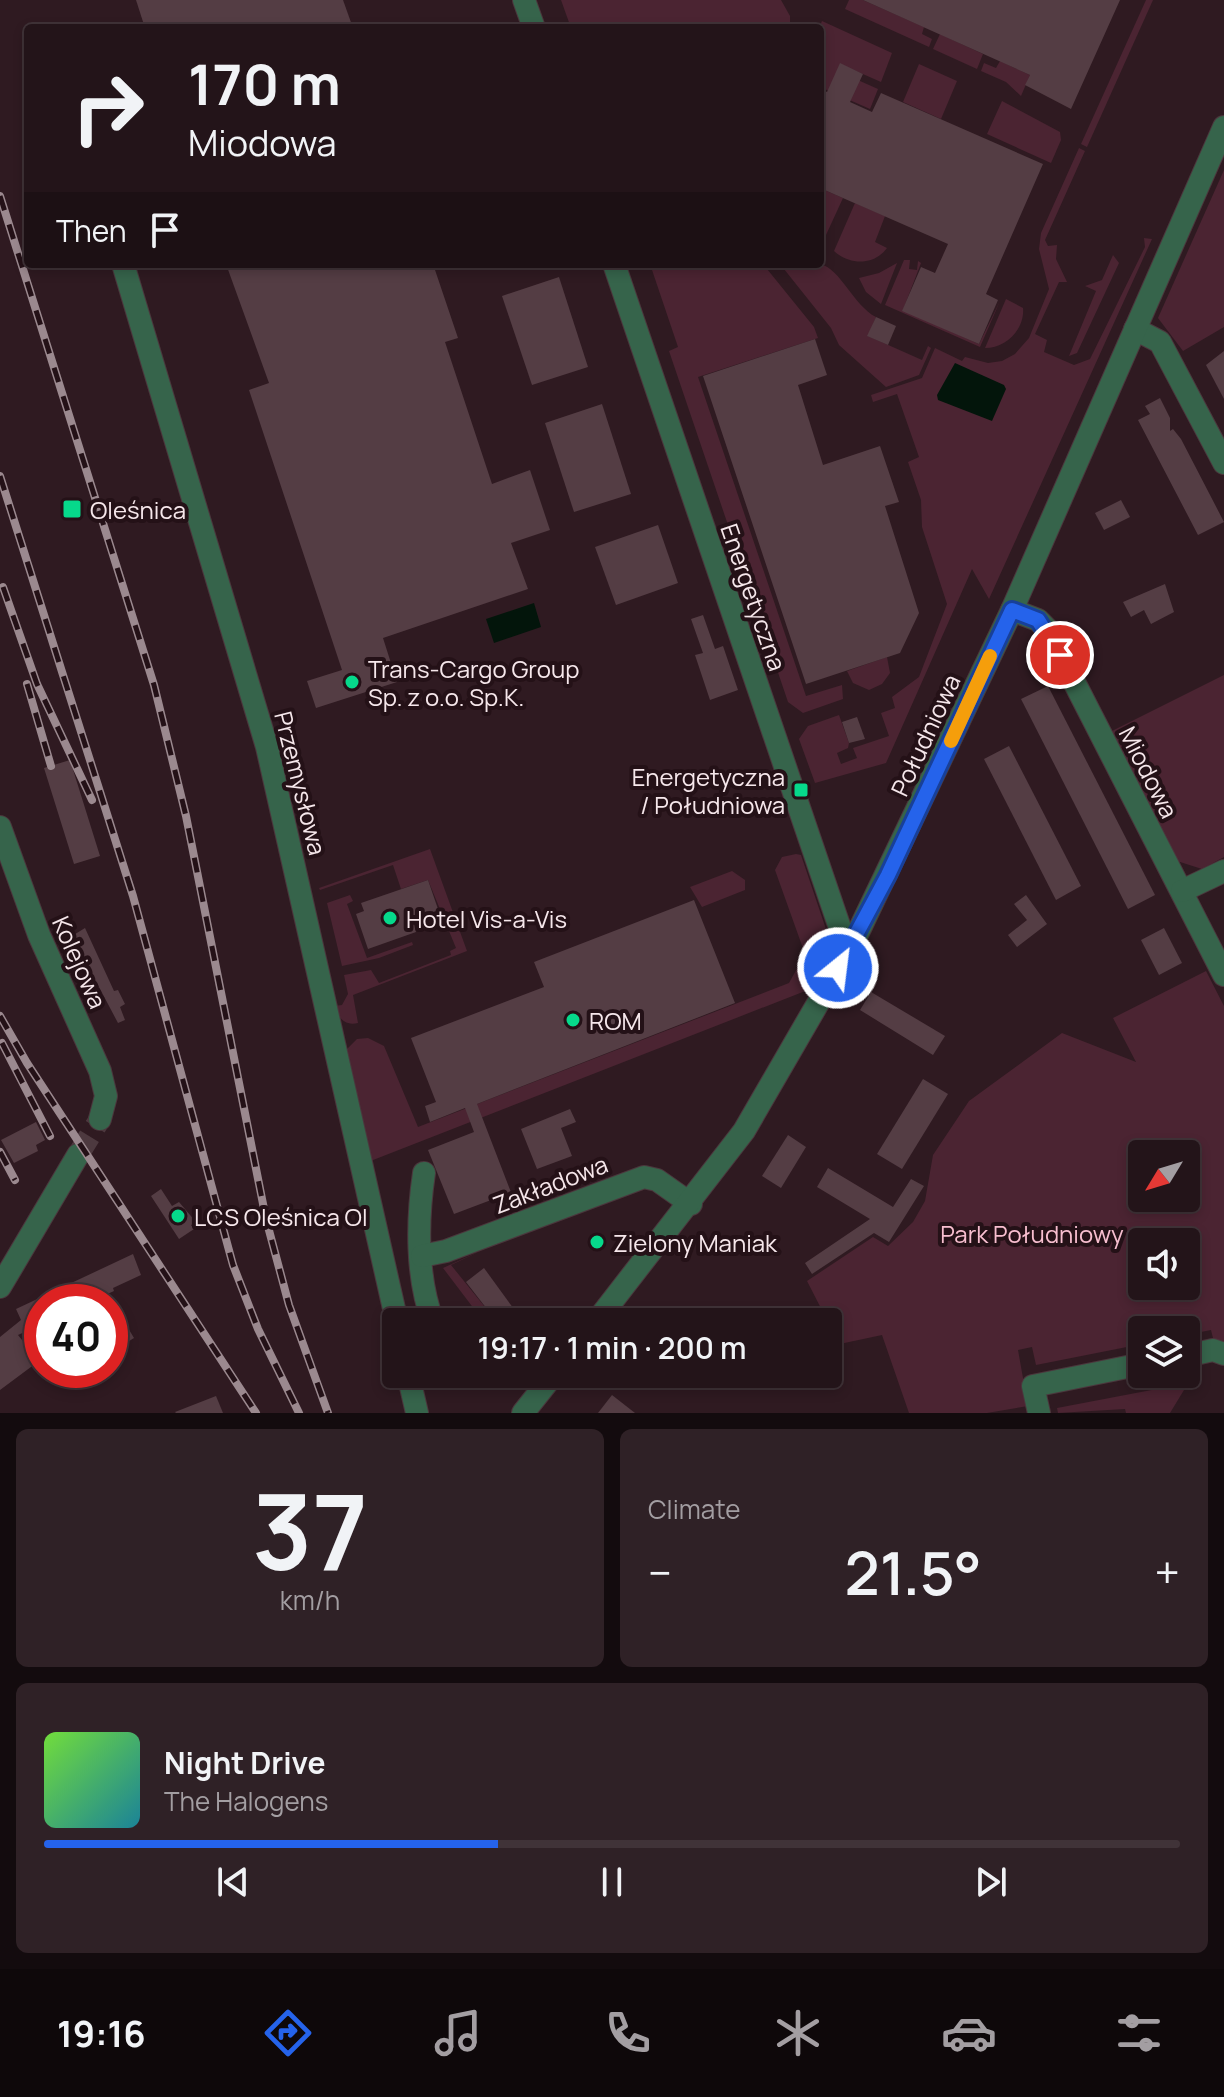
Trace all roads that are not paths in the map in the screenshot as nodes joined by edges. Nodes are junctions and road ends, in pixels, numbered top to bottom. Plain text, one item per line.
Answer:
1 (524, 0) edge
2 (533, 24) edge
3 (1224, 127) edge
4 (124, 268) edge
5 (615, 268) edge
6 (1135, 329) junction
7 (1224, 463) edge
8 (1012, 610) junction
9 (0, 827) edge
10 (1224, 871) edge
11 (1182, 891) junction
12 (854, 941) junction
13 (1224, 975) edge
14 (100, 1119) tunnel mouth
15 (78, 1155) tunnel mouth
16 (424, 1173) dead end
17 (691, 1204) junction
18 (422, 1256) junction
19 (0, 1287) edge
20 (394, 1308) edge
21 (428, 1308) edge
22 (607, 1308) edge
23 (1200, 1353) edge
24 (1224, 1354) edge
25 (1128, 1367) edge
26 (411, 1388) edge
27 (543, 1388) edge
28 (417, 1413) edge
29 (523, 1413) edge
30 (1039, 1413) edge

1 - 2 street
3 - 6 street, Południowa
4 - 20 street, Przemysłowa
5 - 12 street, Energetyczna
6 - 7 street
6 - 8 street, Południowa
8 - 11 street, Miodowa
8 - 12 street, Południowa
9 - 14 street, Kolejowa
10 - 11 street
11 - 13 street, Miodowa
12 - 17 street, Południowa
15 - 19 street
16 - 18 street
17 - 18 street, Zakładowa
17 - 22 street, Południowa
18 - 21 street
23 - 24 street
25 - 30 street
26 - 28 street
27 - 29 street

